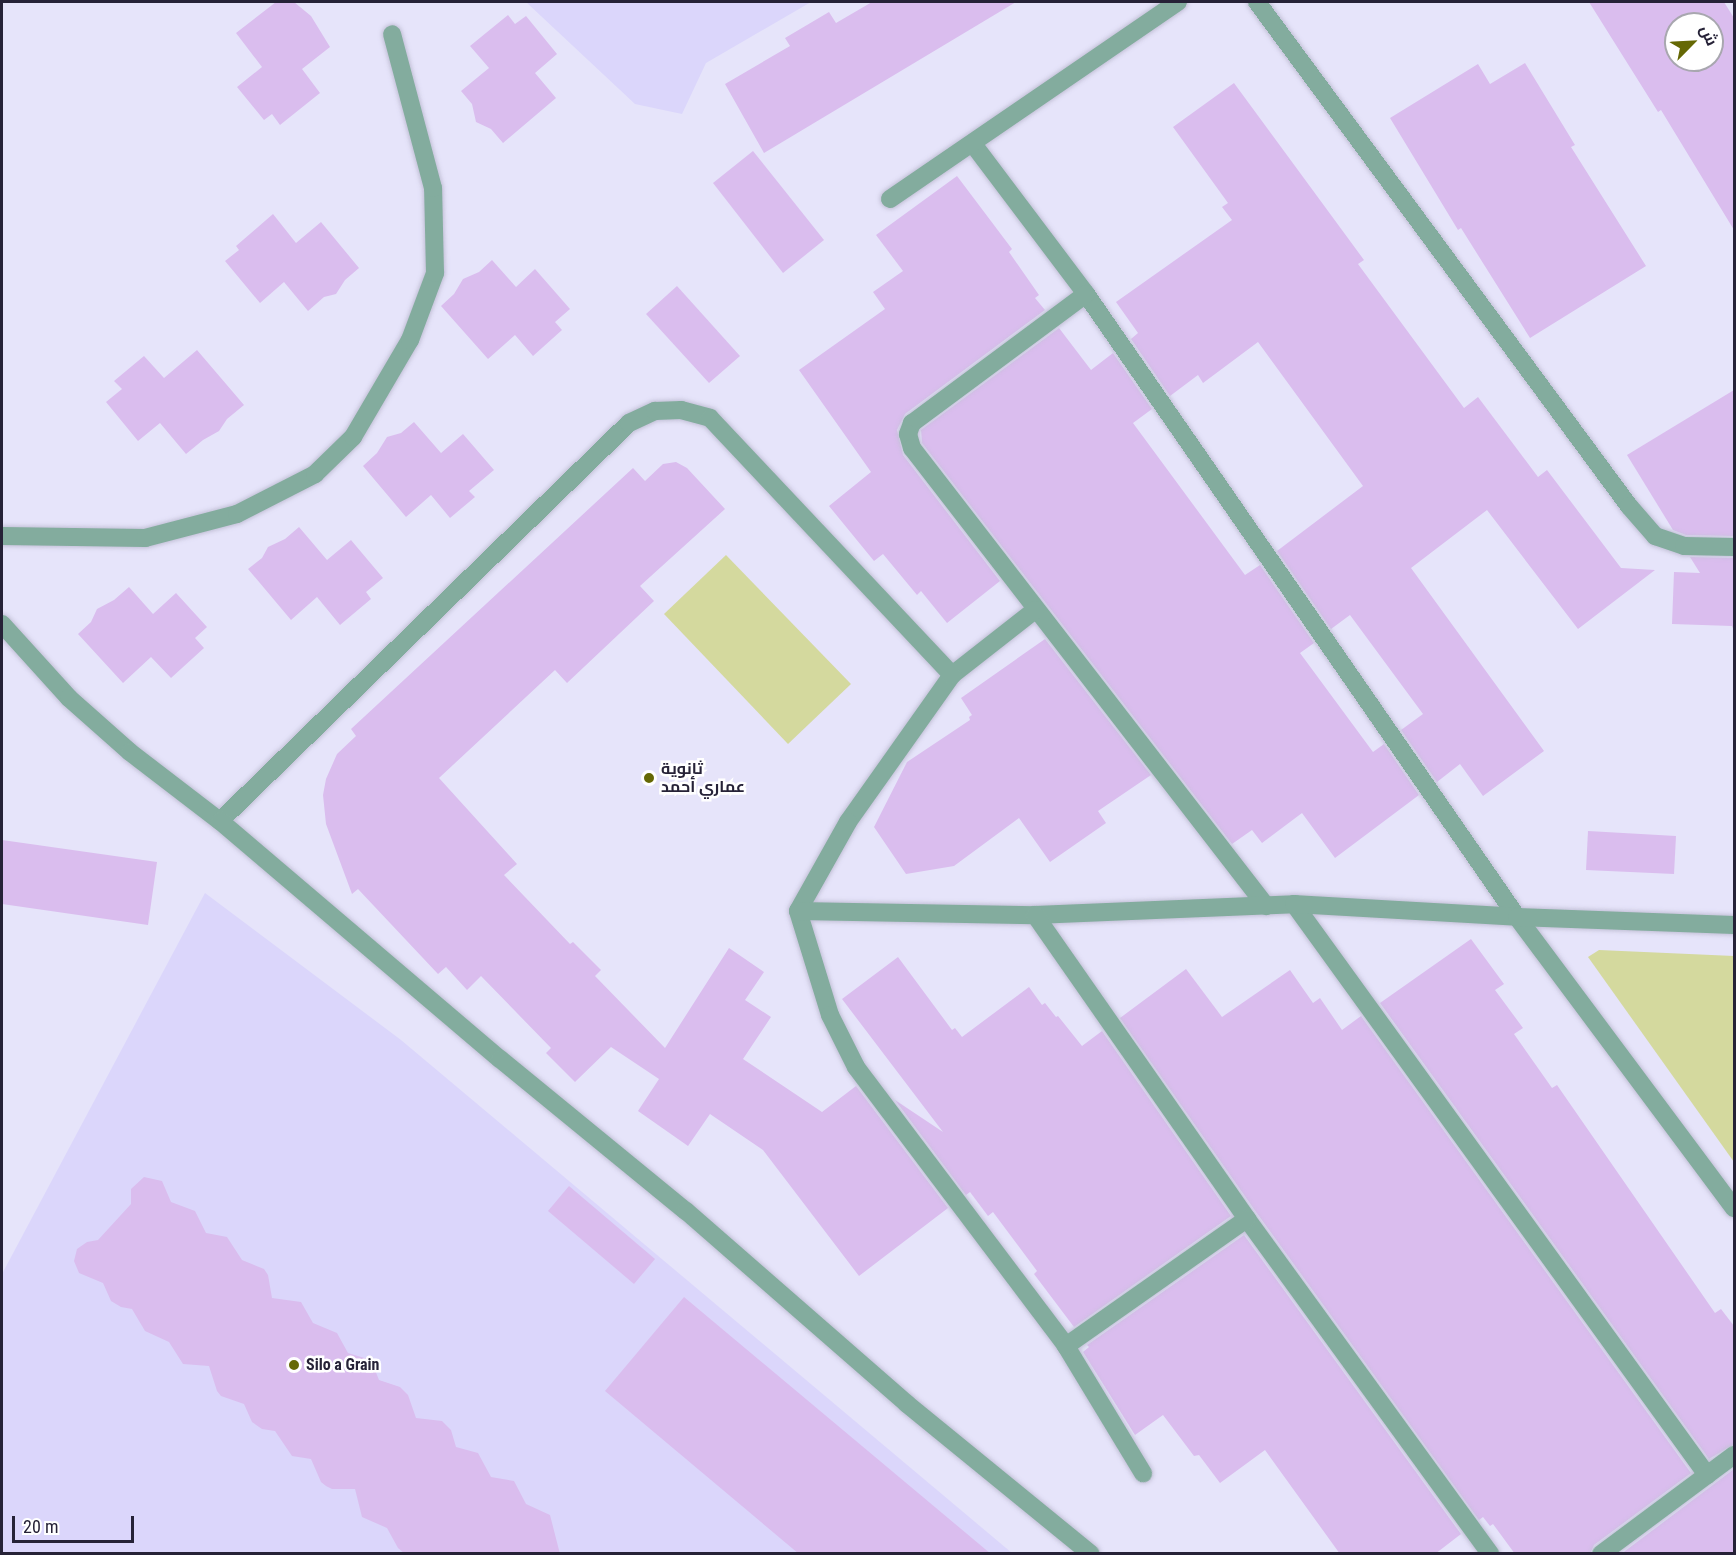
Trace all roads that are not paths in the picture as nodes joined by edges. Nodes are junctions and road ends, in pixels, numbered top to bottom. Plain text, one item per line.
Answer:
1 (1178, 2) edge
2 (1257, 2) edge
3 (392, 34) dead end
4 (973, 144) junction
5 (890, 199) dead end
6 (1086, 294) junction
7 (2, 536) edge
8 (1734, 547) edge
9 (1035, 610) junction
10 (2, 624) edge
11 (952, 675) junction
12 (220, 821) junction
13 (1294, 904) junction
14 (1266, 906) junction
15 (798, 911) junction
16 (1035, 915) junction
17 (1517, 917) junction
18 (1734, 925) edge
19 (1734, 1208) edge
20 (1248, 1219) junction
21 (1066, 1346) junction
22 (1734, 1455) edge
23 (1143, 1473) dead end
24 (1707, 1475) junction
25 (1091, 1554) edge
26 (1490, 1554) edge
27 (1601, 1554) edge

1 - 4 street
2 - 8 street
3 - 7 street
4 - 5 street
4 - 6 street
6 - 9 street
6 - 17 street
9 - 11 street
9 - 14 street
10 - 12 street
11 - 12 street
11 - 15 street
12 - 25 street
13 - 14 street
13 - 17 street
13 - 24 street
14 - 16 street
15 - 16 street
15 - 21 street
16 - 20 street
17 - 18 street
17 - 19 street
20 - 21 street
20 - 26 street
21 - 23 street
22 - 24 street
24 - 27 street

